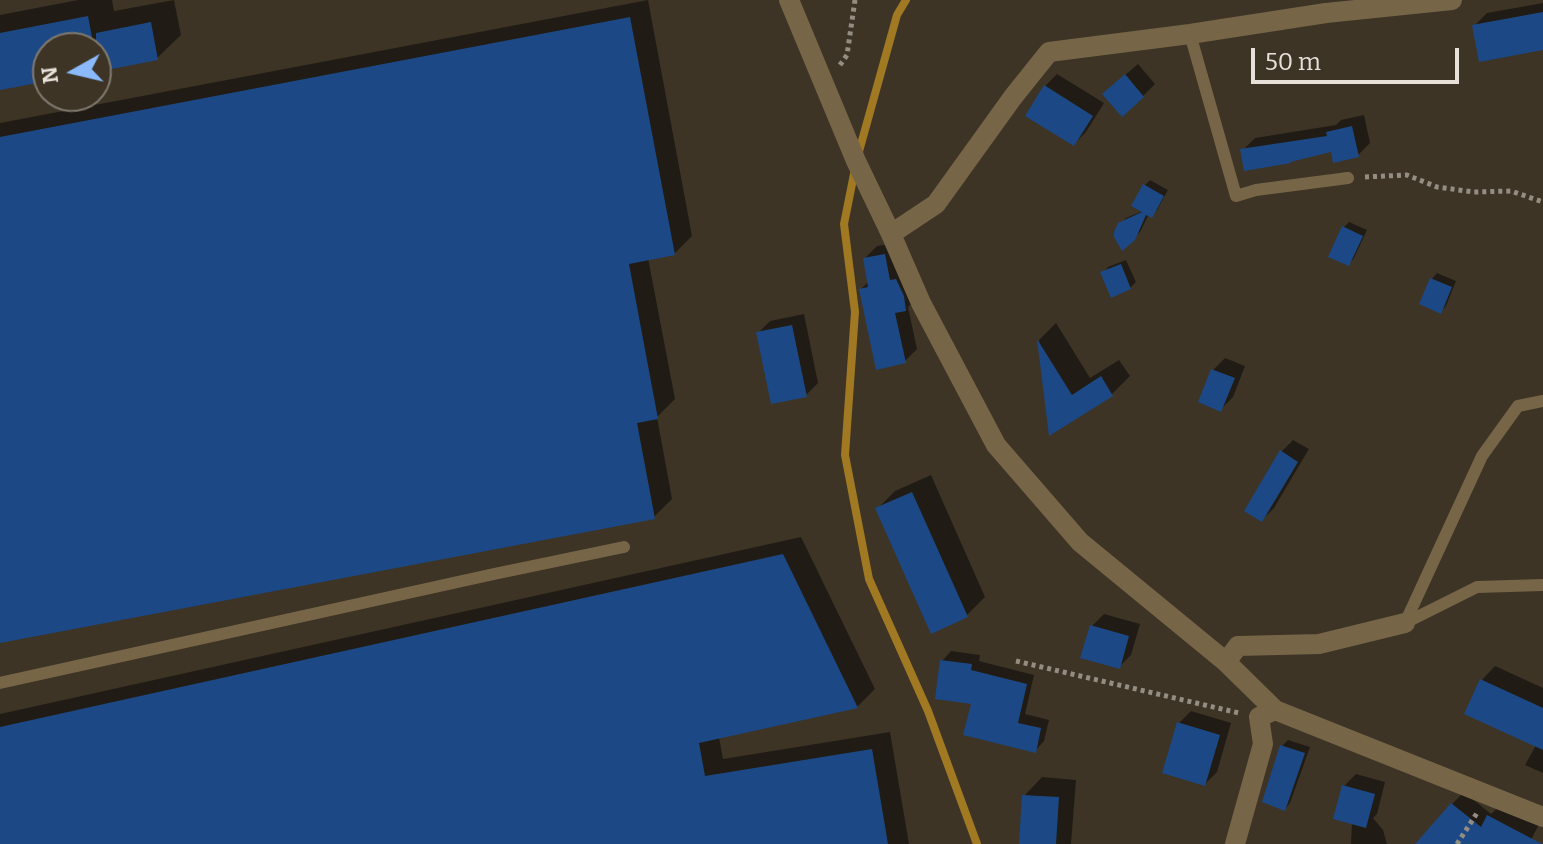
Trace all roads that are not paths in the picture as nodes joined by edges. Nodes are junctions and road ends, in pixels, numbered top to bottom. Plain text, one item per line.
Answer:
1 (789, 0) edge
2 (1452, 0) edge
3 (1190, 34) junction
4 (1348, 178) road end
5 (891, 234) junction
6 (1543, 401) edge
7 (624, 547) dead end
8 (1543, 585) edge
9 (1405, 623) junction
10 (1226, 662) junction
11 (0, 683) edge
12 (1267, 714) junction
13 (1543, 817) edge
14 (1235, 844) edge

1 - 5 street
2 - 3 street
3 - 4 lane
3 - 5 street
5 - 10 street
6 - 9 lane
7 - 11 lane
8 - 9 lane
9 - 10 street
10 - 12 street
12 - 13 street
12 - 14 street

